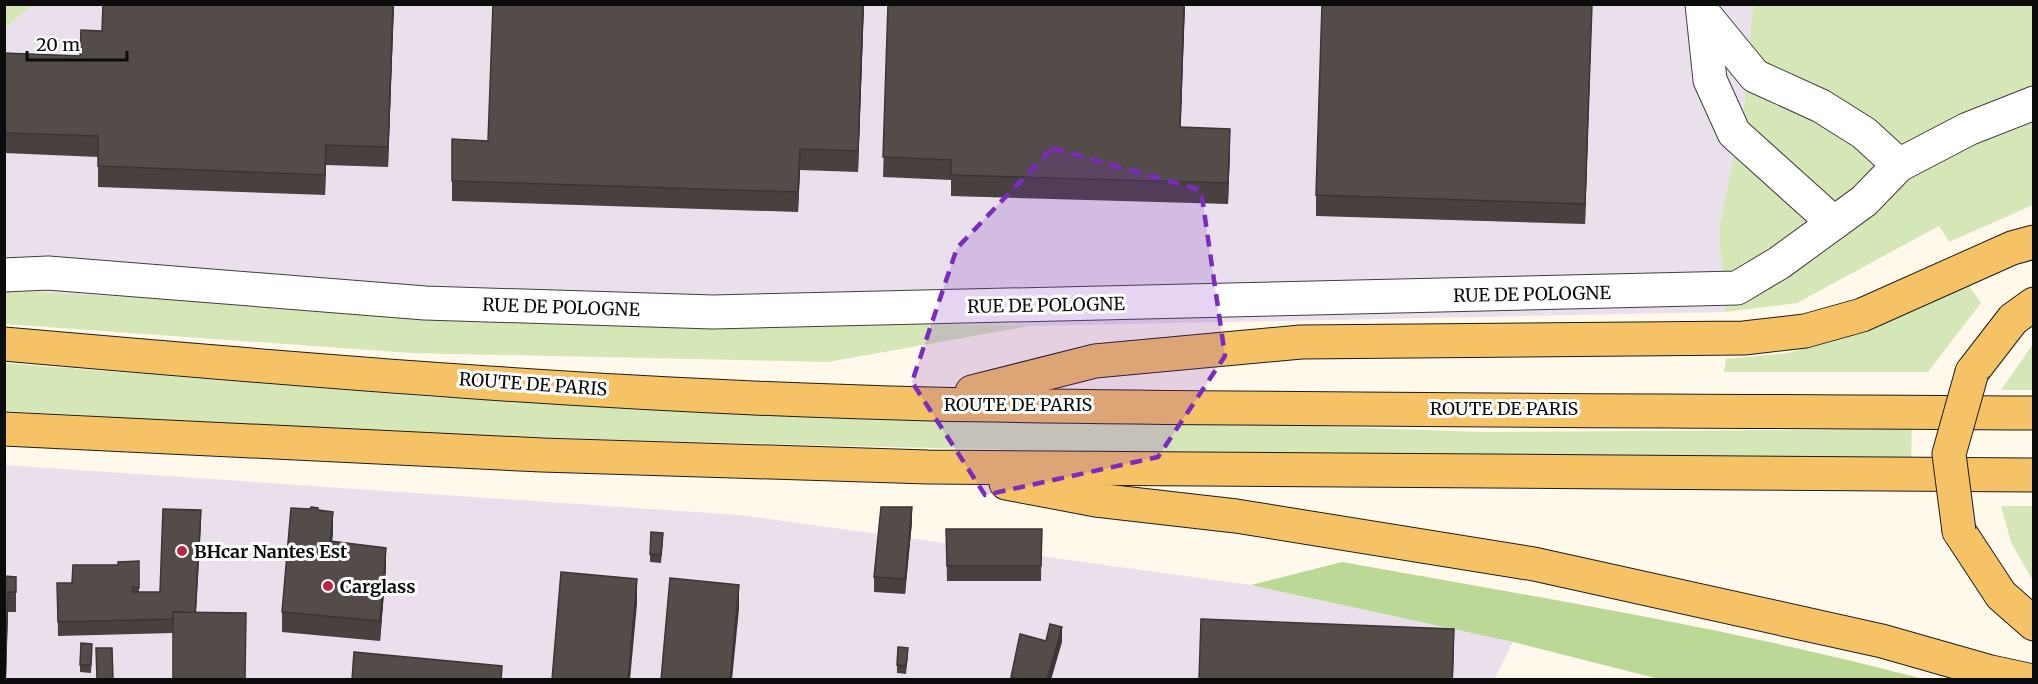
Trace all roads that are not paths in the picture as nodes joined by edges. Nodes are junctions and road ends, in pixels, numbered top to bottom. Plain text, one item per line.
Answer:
1 (1703, 9) edge
2 (2034, 103) edge
3 (1899, 165) junction
4 (1834, 223) junction
5 (2034, 242) edge
6 (4, 275) edge
7 (2034, 304) edge
8 (4, 344) edge
9 (929, 404) junction
10 (2034, 412) edge
11 (4, 429) edge
12 (928, 467) junction
13 (2034, 475) edge
14 (2034, 624) edge
15 (2028, 680) edge

1 - 3 street
1 - 4 street
2 - 3 street, RUE DE POLOGNE
3 - 4 street, RUE DE POLOGNE
4 - 6 street, RUE DE POLOGNE
5 - 9 main road
7 - 14 main road, bridge
8 - 9 main road, ROUTE DE PARIS
9 - 10 main road, ROUTE DE PARIS
11 - 12 main road
12 - 13 main road
12 - 15 main road

